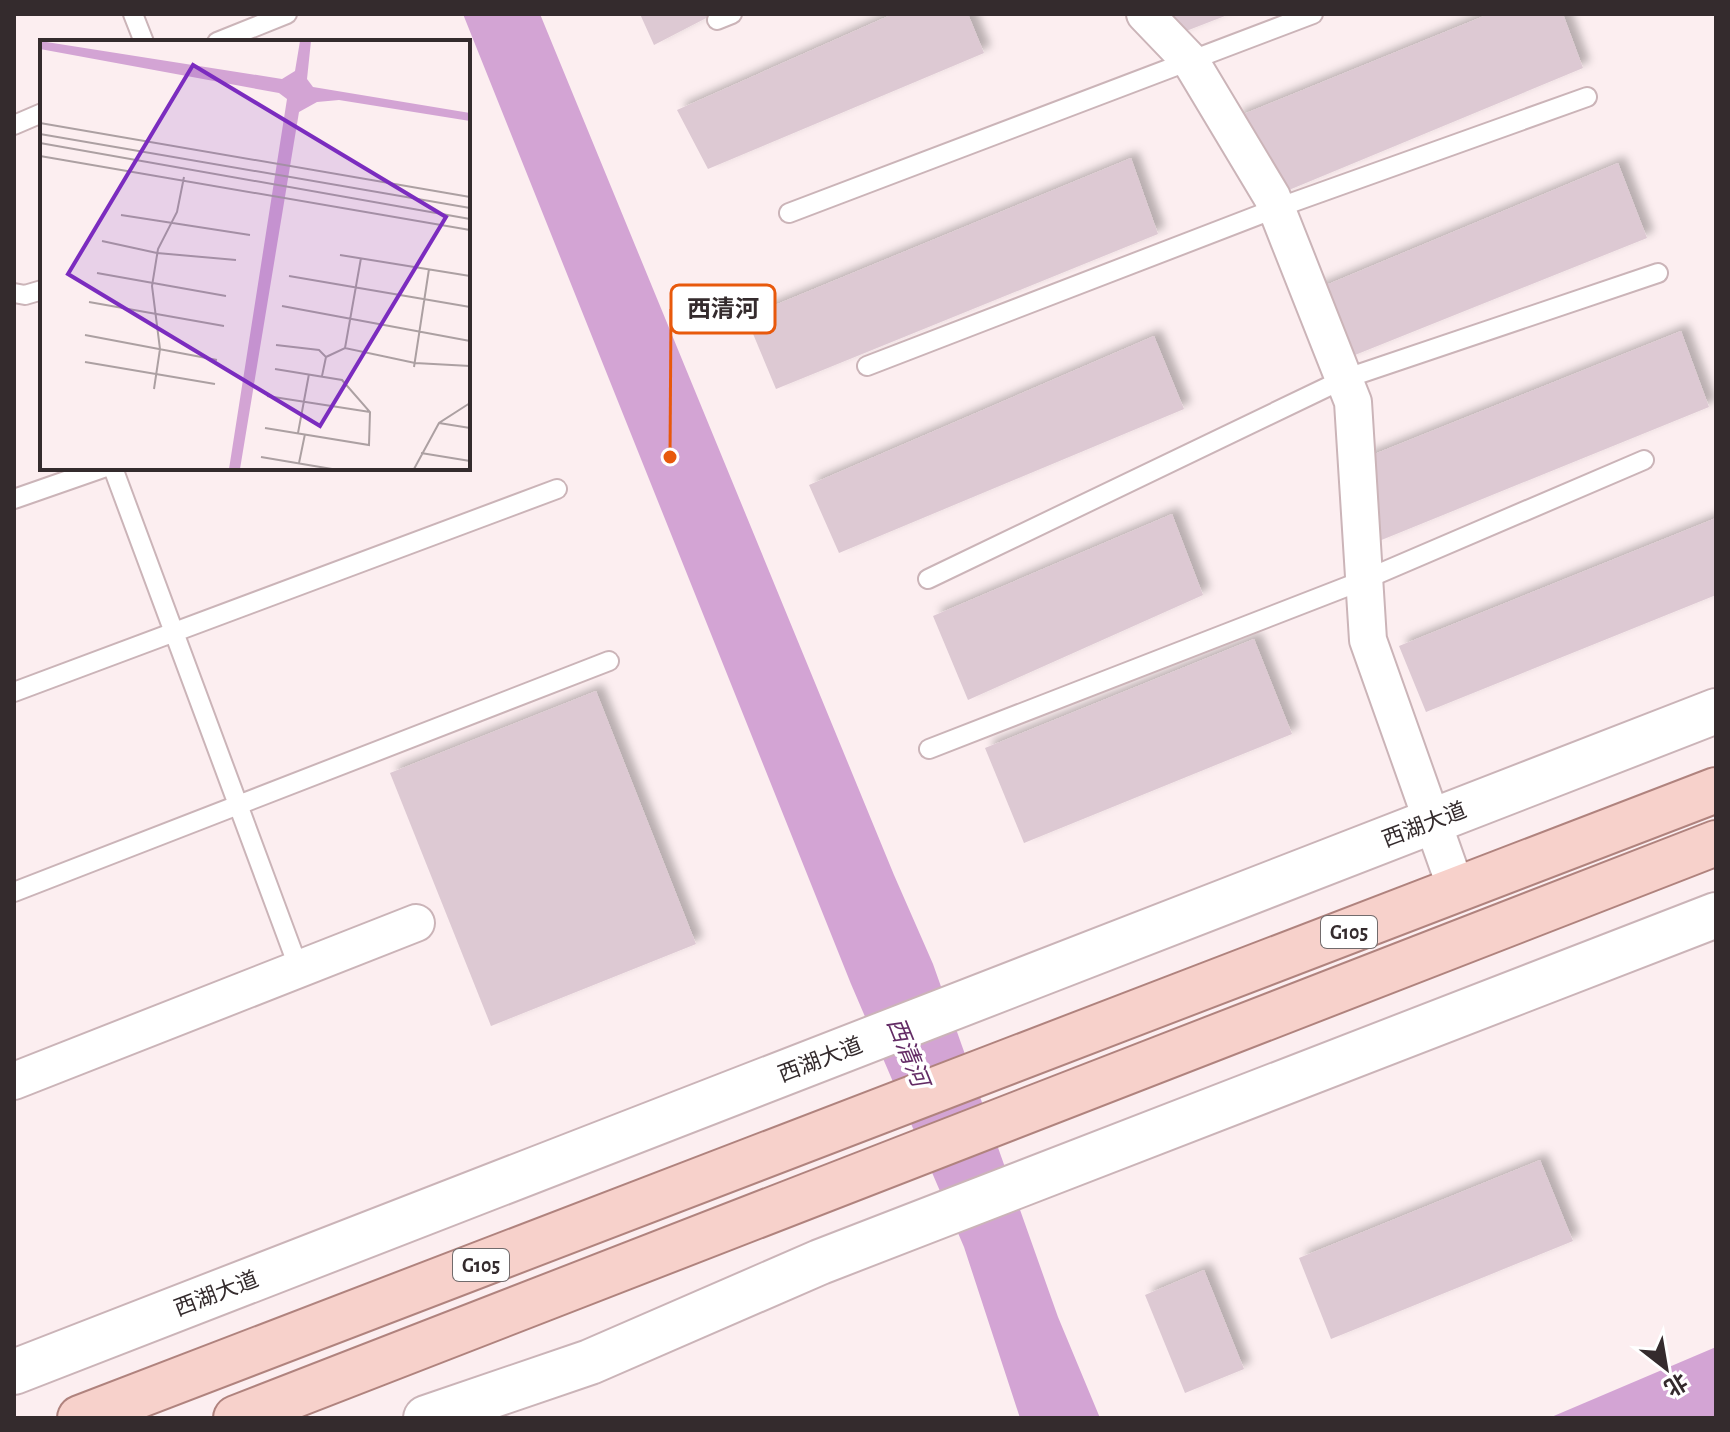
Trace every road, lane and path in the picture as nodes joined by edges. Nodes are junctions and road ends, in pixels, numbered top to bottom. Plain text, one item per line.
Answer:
1 (133, 14) edge
2 (287, 14) edge
3 (1145, 14) edge
4 (1313, 14) edge
5 (143, 40) edge
6 (222, 40) edge
7 (1191, 62) junction
8 (1587, 97) dead end
9 (40, 114) edge
10 (14, 125) edge
11 (1277, 208) junction
12 (789, 213) dead end
13 (1658, 273) dead end
14 (40, 291) edge
15 (14, 293) edge
16 (867, 366) dead end
17 (1344, 379) junction
18 (1644, 460) dead end
19 (97, 470) edge
20 (114, 470) edge
21 (557, 489) dead end
22 (14, 499) edge
23 (928, 579) dead end
24 (1364, 580) junction
25 (174, 632) junction
26 (609, 661) dead end
27 (14, 692) edge
28 (1716, 711) edge
29 (929, 749) dead end
30 (1716, 790) edge
31 (238, 806) junction
32 (1432, 820) junction
33 (1716, 843) edge
34 (1457, 891) junction
35 (14, 892) edge
36 (1716, 915) edge
37 (416, 923) dead end
38 (299, 969) junction
39 (14, 1081) edge
40 (14, 1372) edge
41 (80, 1418) edge
42 (236, 1418) edge
43 (426, 1418) edge

1 - 5 lane
2 - 6 lane
3 - 7 street
4 - 7 lane
7 - 11 street
7 - 12 lane
8 - 11 lane
9 - 10 lane
11 - 16 lane
11 - 17 street
13 - 17 lane
14 - 15 lane
17 - 23 lane
17 - 24 street
18 - 24 lane
19 - 22 lane
20 - 25 lane
21 - 25 lane
24 - 29 lane
24 - 32 street
25 - 27 lane
25 - 31 lane
26 - 31 lane
28 - 32 street, 西湖大道
30 - 34 main road, G105
31 - 35 lane
31 - 38 lane
32 - 34 street
32 - 40 street, 西湖大道
33 - 42 main road, G105
34 - 41 main road, G105
36 - 43 street
37 - 38 street
38 - 39 street

